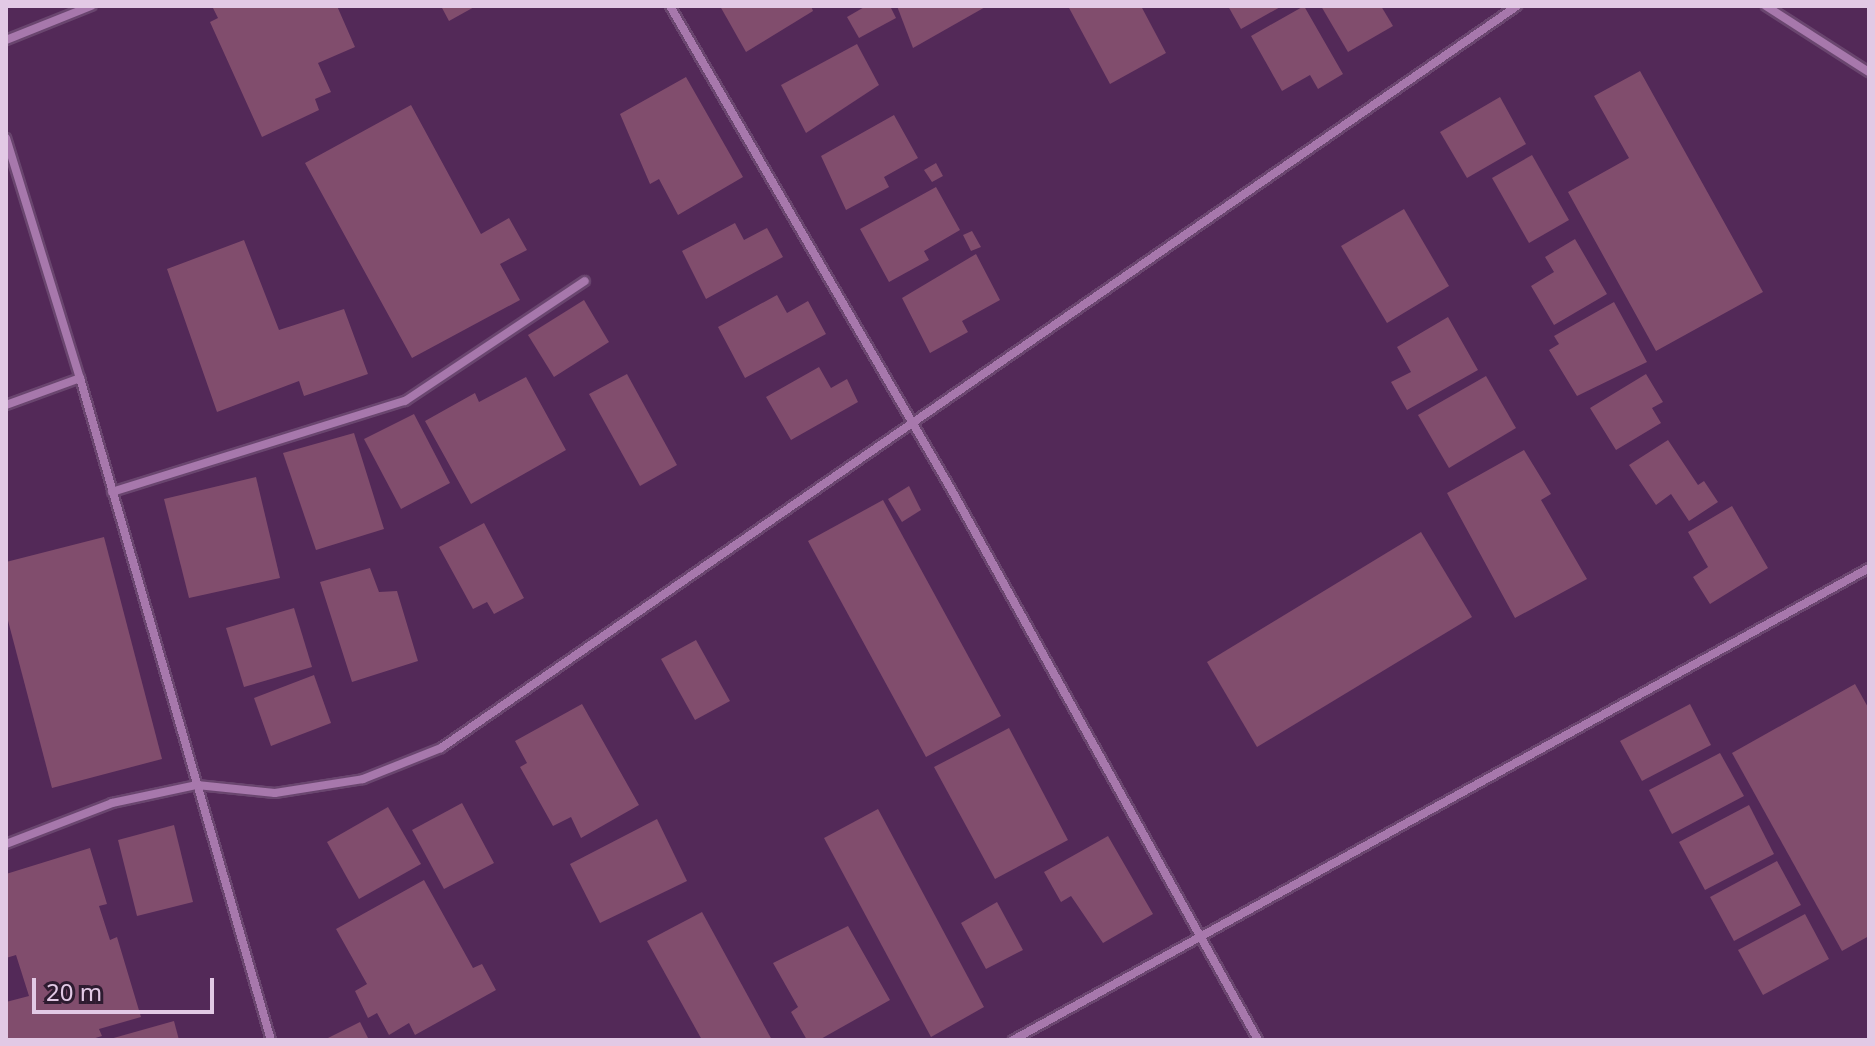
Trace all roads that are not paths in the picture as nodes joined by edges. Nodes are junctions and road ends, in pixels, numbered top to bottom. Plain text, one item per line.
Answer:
1 (91, 6) edge
2 (670, 6) edge
3 (1517, 6) edge
4 (1766, 6) edge
5 (6, 40) edge
6 (1869, 72) edge
7 (6, 138) edge
8 (585, 281) dead end
9 (80, 378) junction
10 (6, 405) edge
11 (911, 422) junction
12 (112, 492) junction
13 (1869, 568) edge
14 (197, 785) junction
15 (6, 844) edge
16 (1200, 935) junction
17 (271, 1040) edge
18 (1013, 1040) edge
19 (1258, 1040) edge

1 - 5 street
2 - 11 street
3 - 11 street
4 - 6 street
7 - 9 street
8 - 12 street
9 - 10 street
9 - 12 street
11 - 14 street
11 - 16 street
12 - 14 street
13 - 16 street
14 - 15 street
14 - 17 street
16 - 18 street
16 - 19 street

